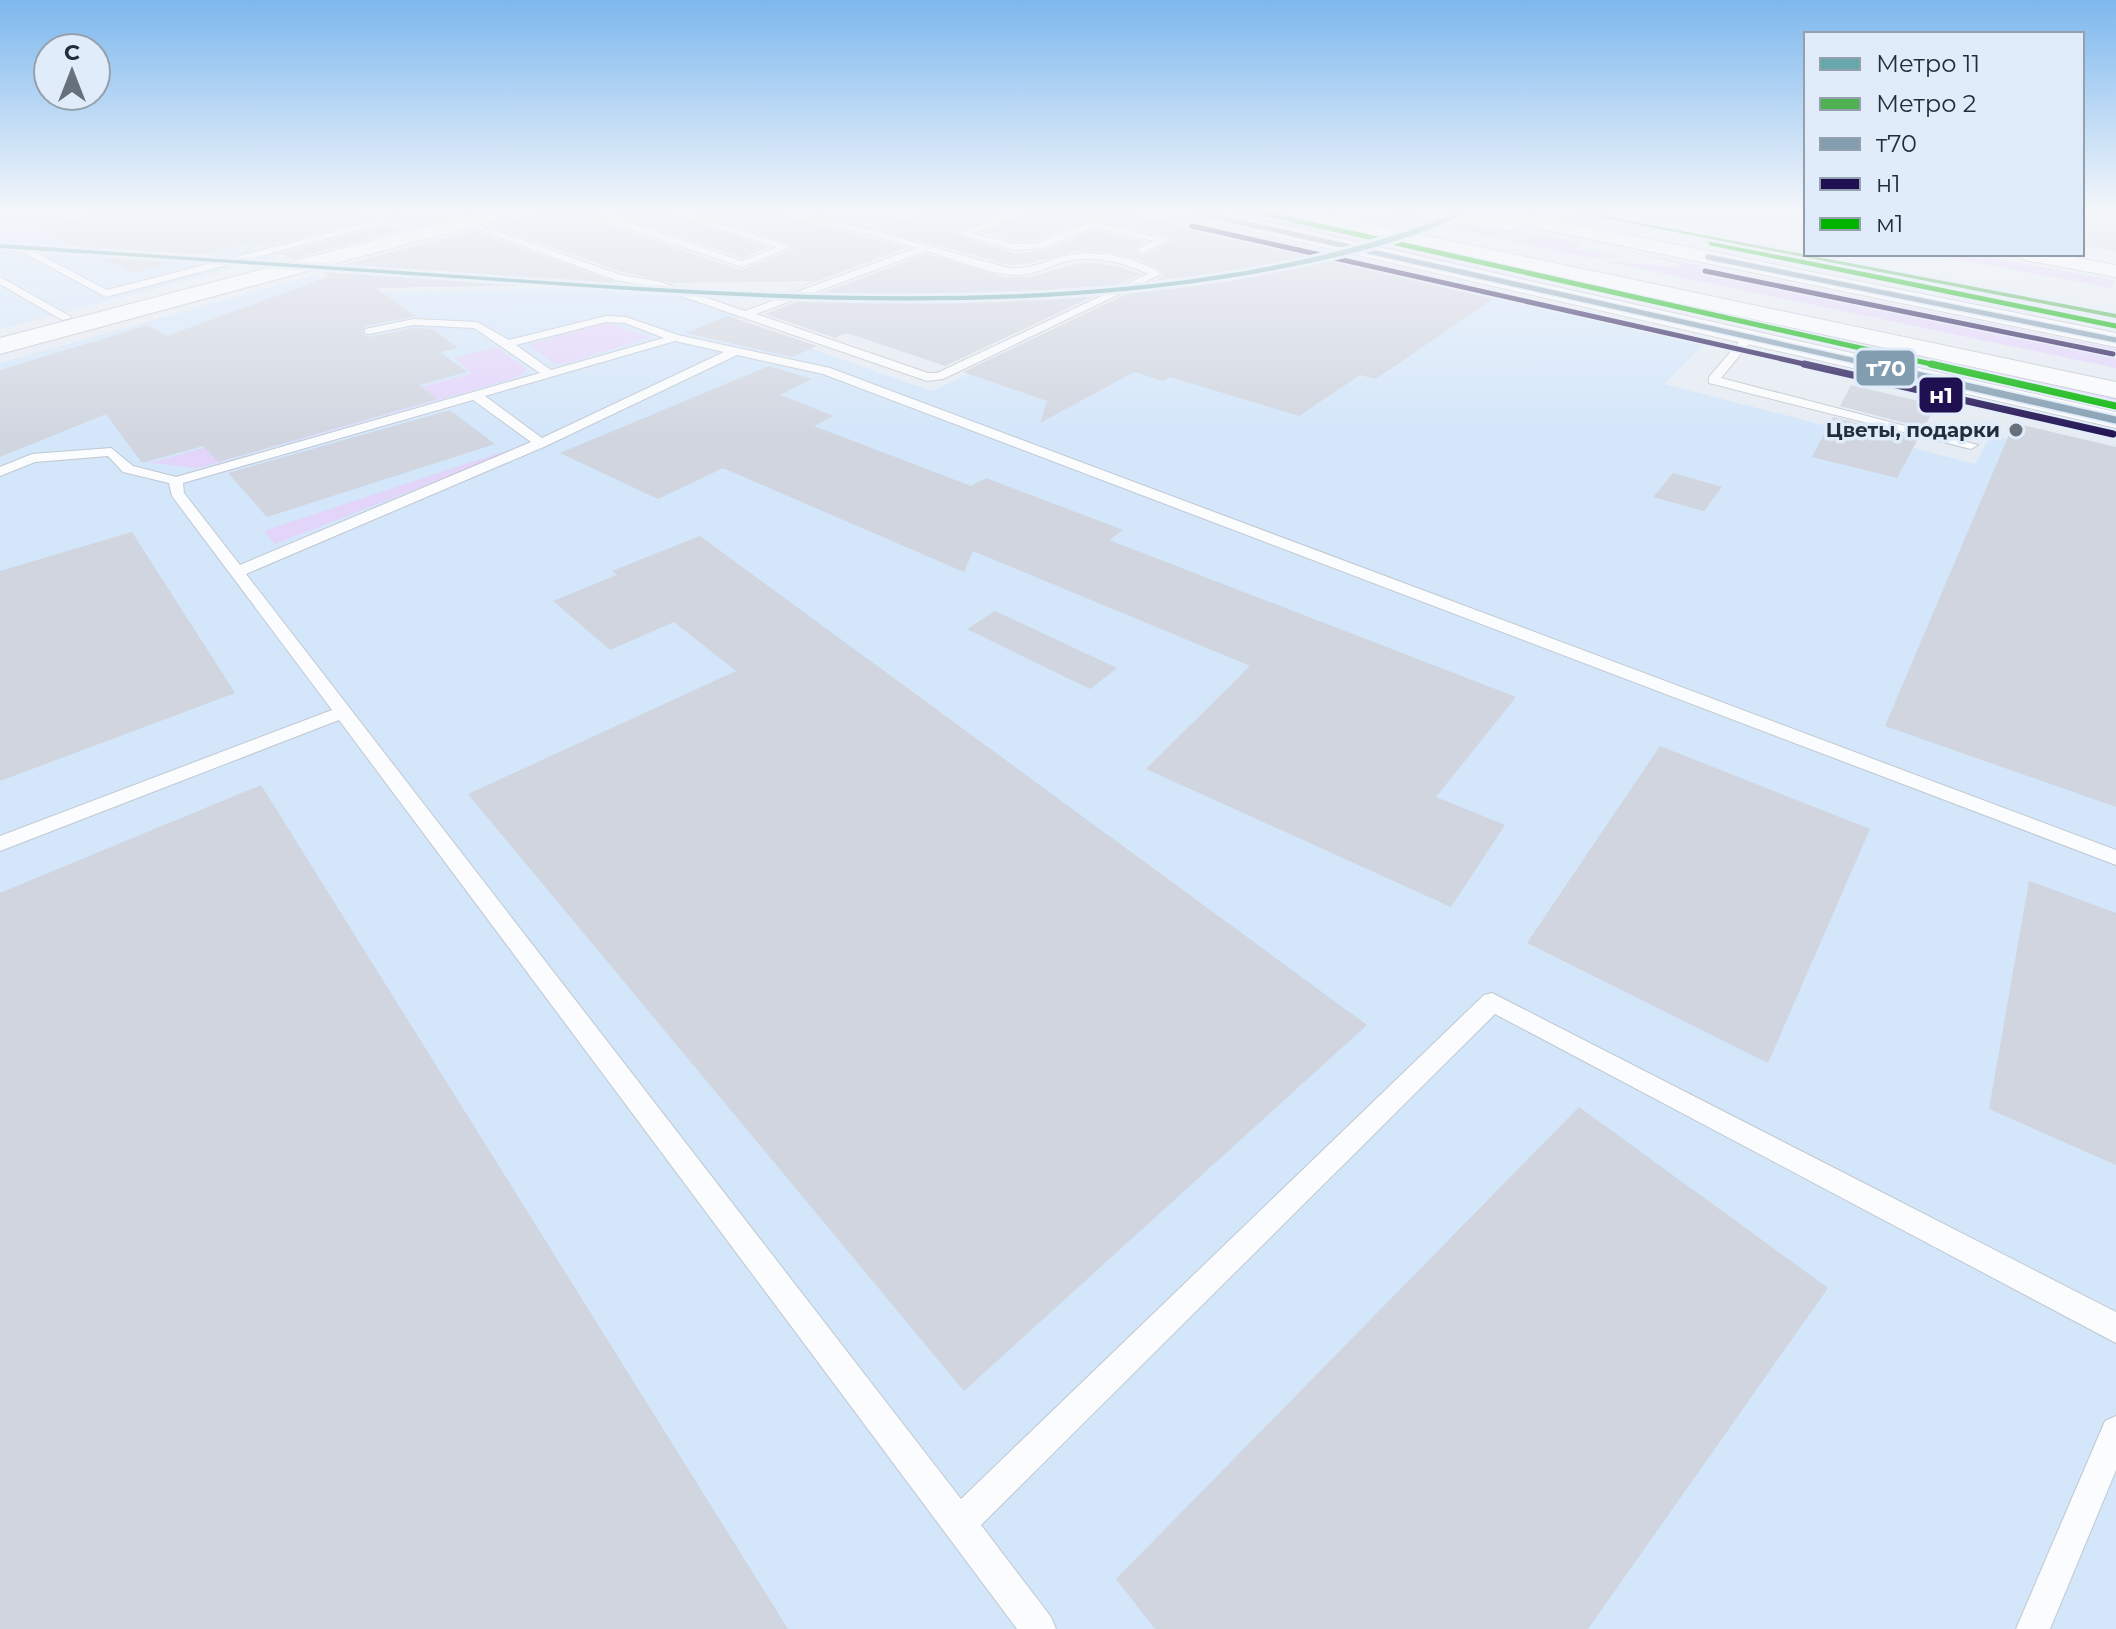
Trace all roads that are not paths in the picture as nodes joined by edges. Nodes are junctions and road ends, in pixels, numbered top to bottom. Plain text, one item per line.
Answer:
1 (15, 288) edge
2 (95, 288) edge
3 (129, 288) edge
4 (184, 288) edge
5 (229, 288) edge
6 (661, 288) edge
7 (804, 288) edge
8 (816, 288) edge
9 (1126, 288) edge
10 (1532, 288) edge
11 (1587, 288) edge
12 (1641, 288) edge
13 (1708, 288) edge
14 (1859, 288) edge
15 (811, 290) junction
16 (24, 293) junction
17 (0, 299) edge
18 (744, 315) junction
19 (66, 318) junction
20 (839, 330) dead end
21 (369, 331) dead end
22 (0, 335) edge
23 (1749, 337) junction
24 (675, 338) junction
25 (815, 340) junction
26 (2116, 340) edge
27 (507, 344) junction
28 (0, 346) edge
29 (734, 352) junction
30 (549, 374) junction
31 (2116, 374) edge
32 (2116, 390) edge
33 (2001, 394) junction
34 (475, 395) junction
35 (2116, 420) edge
36 (541, 443) junction
37 (1971, 445) dead end
38 (0, 472) edge
39 (176, 481) junction
40 (237, 572) junction
41 (343, 712) junction
42 (0, 844) edge
43 (2116, 858) edge
44 (2116, 1328) edge
45 (2116, 1432) edge
46 (959, 1524) junction
47 (1039, 1629) edge
48 (2033, 1629) edge

1 - 16 lane
2 - 3 lane
4 - 19 main road
5 - 28 main road
6 - 18 lane
7 - 15 lane
8 - 15 lane
9 - 25 lane
10 - 23 main road
11 - 33 main road
12 - 32 main road
13 - 31 main road
14 - 26 main road
15 - 18 lane
16 - 17 lane
16 - 19 lane
18 - 25 lane
19 - 22 main road
20 - 25 lane
21 - 27 lane
23 - 33 main road
23 - 37 lane
24 - 27 lane
24 - 29 lane
24 - 30 lane
27 - 30 lane
29 - 36 lane
29 - 43 lane
30 - 34 lane
33 - 35 main road
34 - 36 lane
34 - 39 lane
36 - 40 lane
38 - 39 lane
39 - 40 lane
40 - 41 lane
41 - 42 lane
41 - 46 lane
44 - 46 lane
45 - 48 lane
46 - 47 lane

